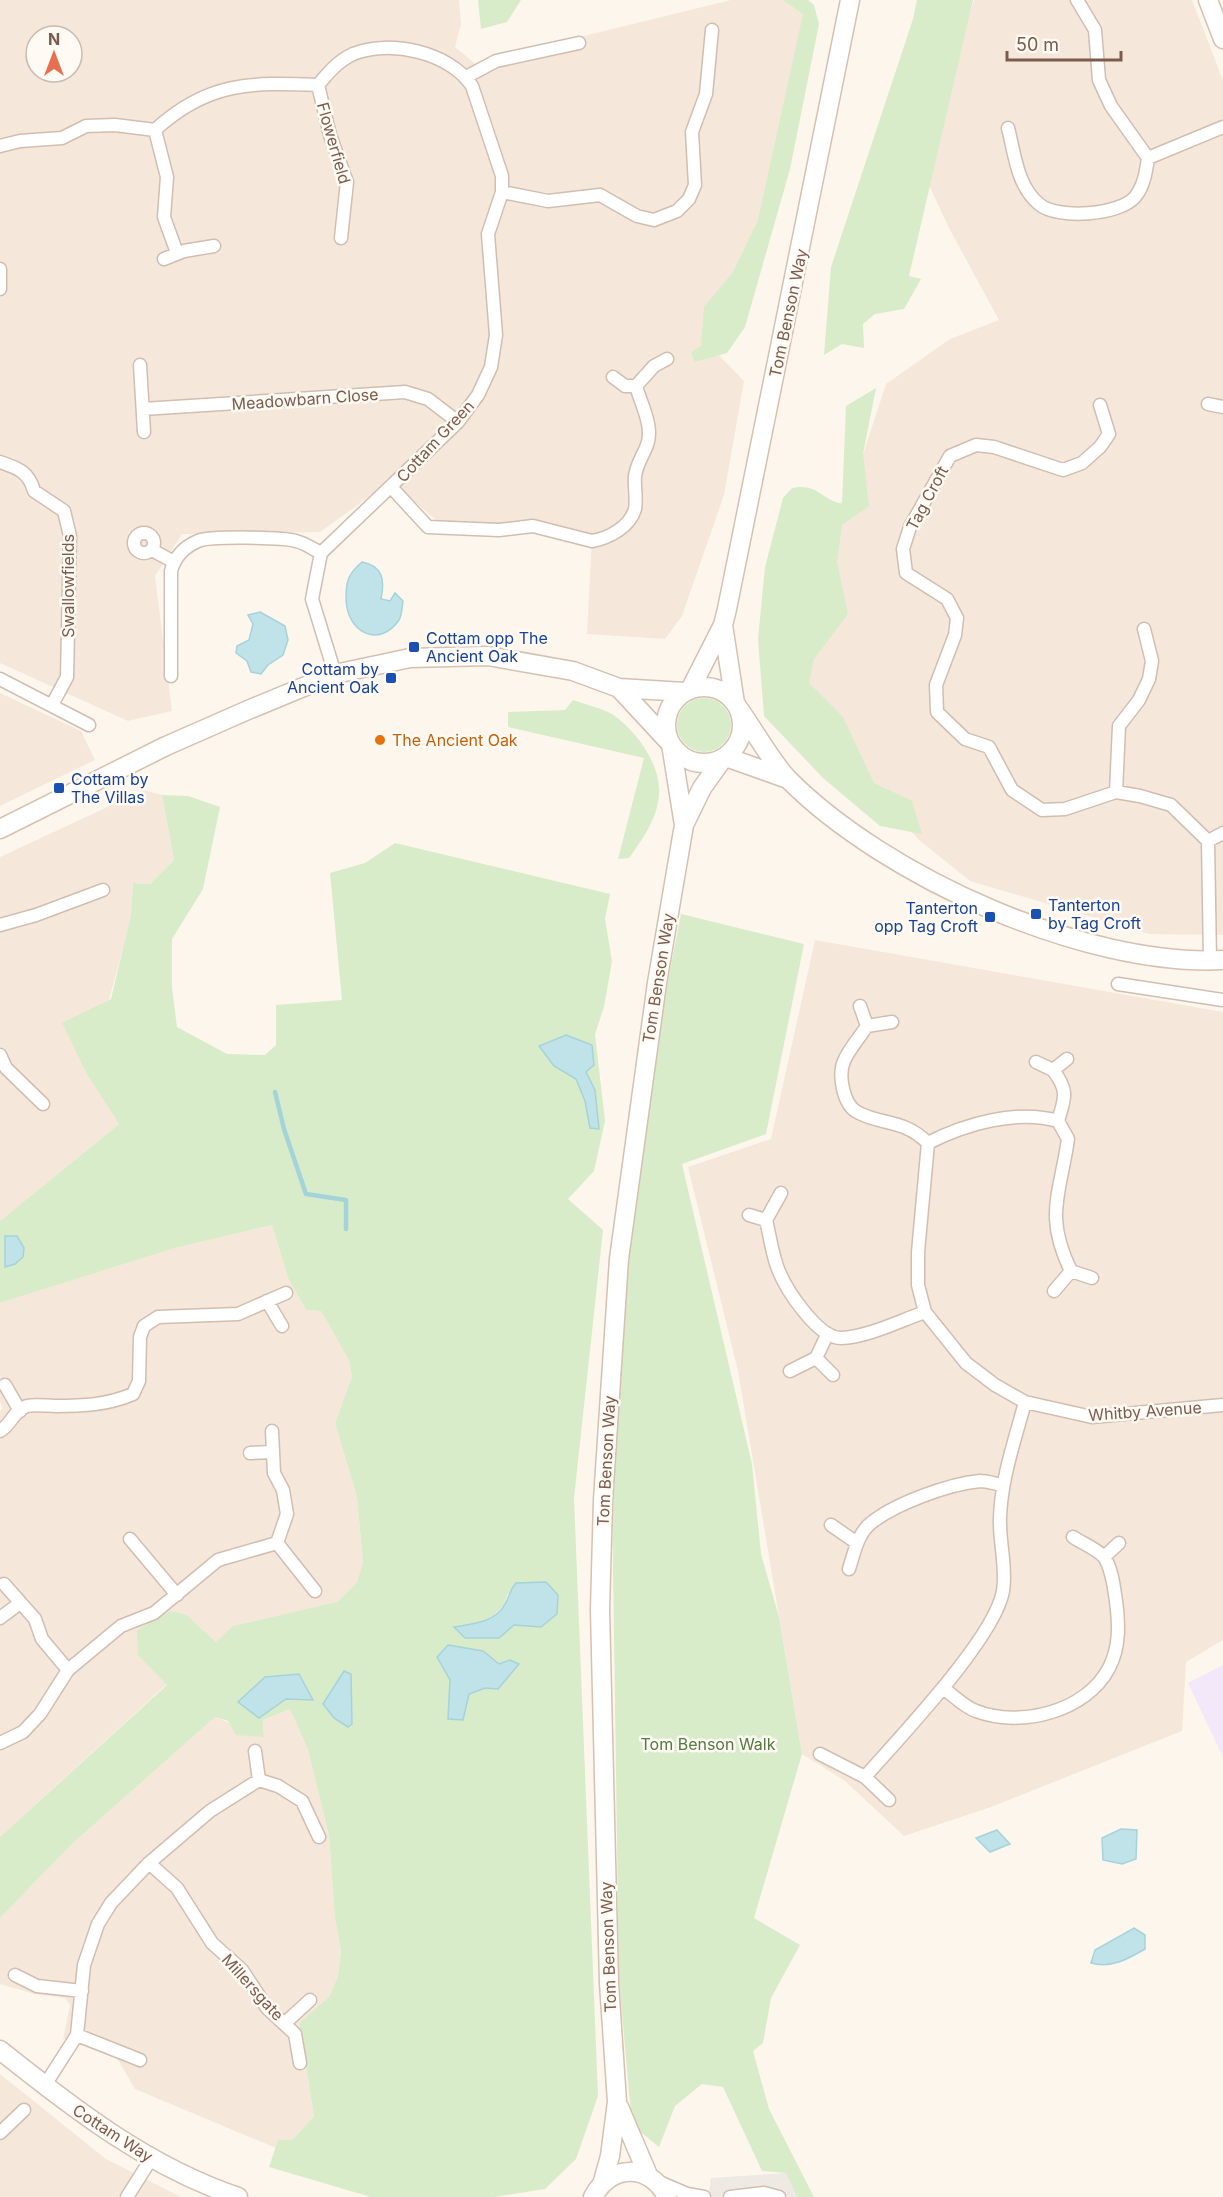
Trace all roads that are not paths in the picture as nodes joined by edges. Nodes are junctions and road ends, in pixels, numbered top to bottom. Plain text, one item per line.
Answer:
1 (850, 0) edge
2 (1077, 0) edge
3 (1208, 0) edge
4 (712, 30) dead end
5 (1223, 37) edge
6 (579, 44) dead end
7 (466, 77) junction
8 (318, 85) junction
9 (1223, 127) edge
10 (1008, 128) dead end
11 (155, 130) junction
12 (0, 146) edge
13 (1148, 158) junction
14 (502, 192) junction
15 (341, 238) dead end
16 (214, 246) dead end
17 (177, 253) junction
18 (164, 259) dead end
19 (0, 269) edge
20 (0, 289) edge
21 (667, 359) dead end
22 (140, 365) dead end
23 (613, 377) dead end
24 (636, 386) junction
25 (1208, 404) dead end
26 (1101, 405) dead end
27 (1223, 407) edge
28 (143, 409) junction
29 (458, 422) junction
30 (144, 432) dead end
31 (0, 462) edge
32 (392, 488) junction
33 (152, 550) dead end
34 (321, 553) junction
35 (174, 562) junction
36 (723, 625) junction
37 (1144, 629) dead end
38 (334, 674) junction
39 (171, 676) dead end
40 (0, 680) edge
41 (619, 688) junction
42 (687, 691) junction
43 (52, 705) junction
44 (737, 706) junction
45 (89, 724) dead end
46 (670, 743) junction
47 (724, 758) junction
48 (788, 779) junction
49 (1116, 792) junction
50 (684, 825) junction
51 (0, 829) edge
52 (1223, 833) edge
53 (1208, 841) junction
54 (103, 890) dead end
55 (0, 925) edge
56 (1217, 960) edge
57 (1118, 984) dead end
58 (1223, 1000) edge
59 (860, 1006) dead end
60 (892, 1022) dead end
61 (867, 1026) junction
62 (0, 1055) edge
63 (1067, 1059) dead end
64 (1036, 1062) dead end
65 (1053, 1070) junction
66 (43, 1104) dead end
67 (1058, 1121) junction
68 (928, 1143) junction
69 (781, 1193) dead end
70 (749, 1215) dead end
71 (766, 1220) junction
72 (1071, 1271) junction
73 (1092, 1278) dead end
74 (1054, 1291) dead end
75 (286, 1293) dead end
76 (267, 1301) junction
77 (925, 1312) junction
78 (282, 1326) dead end
79 (827, 1335) junction
80 (816, 1358) junction
81 (790, 1371) dead end
82 (833, 1375) dead end
83 (5, 1385) dead end
84 (1025, 1402) junction
85 (1223, 1405) edge
86 (20, 1411) junction
87 (0, 1431) edge
88 (272, 1431) dead end
89 (250, 1452) dead end
90 (272, 1452) junction
91 (1003, 1485) junction
92 (831, 1525) dead end
93 (1073, 1537) dead end
94 (130, 1539) dead end
95 (277, 1543) junction
96 (857, 1543) junction
97 (1119, 1543) dead end
98 (1104, 1557) junction
99 (849, 1569) dead end
100 (4, 1584) dead end
101 (315, 1591) dead end
102 (177, 1595) junction
103 (20, 1603) junction
104 (0, 1618) edge
105 (68, 1670) junction
106 (943, 1688) junction
107 (0, 1743) edge
108 (255, 1751) dead end
109 (820, 1754) dead end
110 (865, 1777) junction
111 (259, 1780) junction
112 (890, 1800) dead end
113 (319, 1837) dead end
114 (149, 1863) junction
115 (15, 1976) dead end
116 (82, 1991) junction
117 (310, 2000) dead end
118 (285, 2023) junction
119 (77, 2035) junction
120 (0, 2050) edge
121 (140, 2060) dead end
122 (300, 2063) dead end
123 (45, 2085) junction
124 (617, 2102) junction
125 (24, 2110) dead end
126 (0, 2133) edge
127 (152, 2159) junction
128 (652, 2177) junction
129 (594, 2191) edge
130 (127, 2197) edge
131 (238, 2197) edge
132 (667, 2197) edge
133 (704, 2197) edge
134 (730, 2197) edge
135 (779, 2197) edge

1 - 36 main road, Tom Benson Way
2 - 13 street
3 - 5 main road
4 - 14 street
6 - 7 street
7 - 8 street, Cottam Green
7 - 14 street, Cottam Green
8 - 11 street
8 - 15 street, Flowerfield
9 - 13 street
10 - 13 street
11 - 12 street
11 - 17 street
14 - 29 street, Cottam Green
16 - 17 street
17 - 18 street
19 - 20 street
21 - 24 street
22 - 28 street
23 - 24 street
24 - 32 street
25 - 27 street
26 - 49 street, Tag Croft
28 - 29 street, Meadowbarn Close
28 - 30 street
29 - 32 street, Cottam Green
31 - 43 street, Swallowfields
32 - 34 street, Cottam Green
33 - 35 street
34 - 35 street
34 - 38 street
35 - 39 street
36 - 42 main road, Tom Benson Way
36 - 44 main road, Tom Benson Way
37 - 49 street
38 - 41 main road
38 - 51 main road
40 - 43 street
41 - 42 main road
41 - 46 main road
42 - 44 main road
42 - 46 main road
43 - 45 street
44 - 47 main road
44 - 48 main road
46 - 47 main road
46 - 50 main road, Tom Benson Way
47 - 48 main road
47 - 50 main road, Tom Benson Way
48 - 56 main road
49 - 53 street
50 - 124 main road, Tom Benson Way
52 - 53 street
53 - 56 street
54 - 55 street
57 - 58 street
59 - 61 street
60 - 61 street
61 - 68 street
62 - 66 street
63 - 65 street
64 - 65 street
65 - 67 street
67 - 68 street
67 - 72 street
68 - 77 street, Whitby Avenue
69 - 71 street
70 - 71 street
71 - 79 street
72 - 73 street
72 - 74 street
75 - 76 street
76 - 78 street
76 - 86 street
77 - 79 street
77 - 84 street, Whitby Avenue
79 - 80 street
80 - 81 street
80 - 82 street
83 - 86 street
84 - 85 street, Whitby Avenue
84 - 91 street
86 - 87 street
88 - 90 street
89 - 90 street
90 - 95 street
91 - 96 street
91 - 106 street
92 - 96 street
93 - 98 street
94 - 102 street
95 - 101 street
95 - 102 street
96 - 99 street
97 - 98 street
98 - 106 street
100 - 103 street
102 - 105 street
103 - 104 street
103 - 105 street
105 - 107 street
106 - 110 street
108 - 111 street
109 - 110 street
110 - 112 street
111 - 113 street
111 - 114 street
114 - 116 street
114 - 118 street, Millersgate
115 - 116 street
116 - 119 street
117 - 118 street
118 - 122 street, Millersgate
119 - 121 street
119 - 123 street
120 - 123 main road, Cottam Way
123 - 127 main road, Cottam Way
124 - 128 main road, Tom Benson Way
124 - 129 main road, Tom Benson Way
125 - 126 street
127 - 130 street
127 - 131 main road, Cottam Way
128 - 129 main road
128 - 132 main road, Tom Benson Way
128 - 133 street
134 - 135 street

